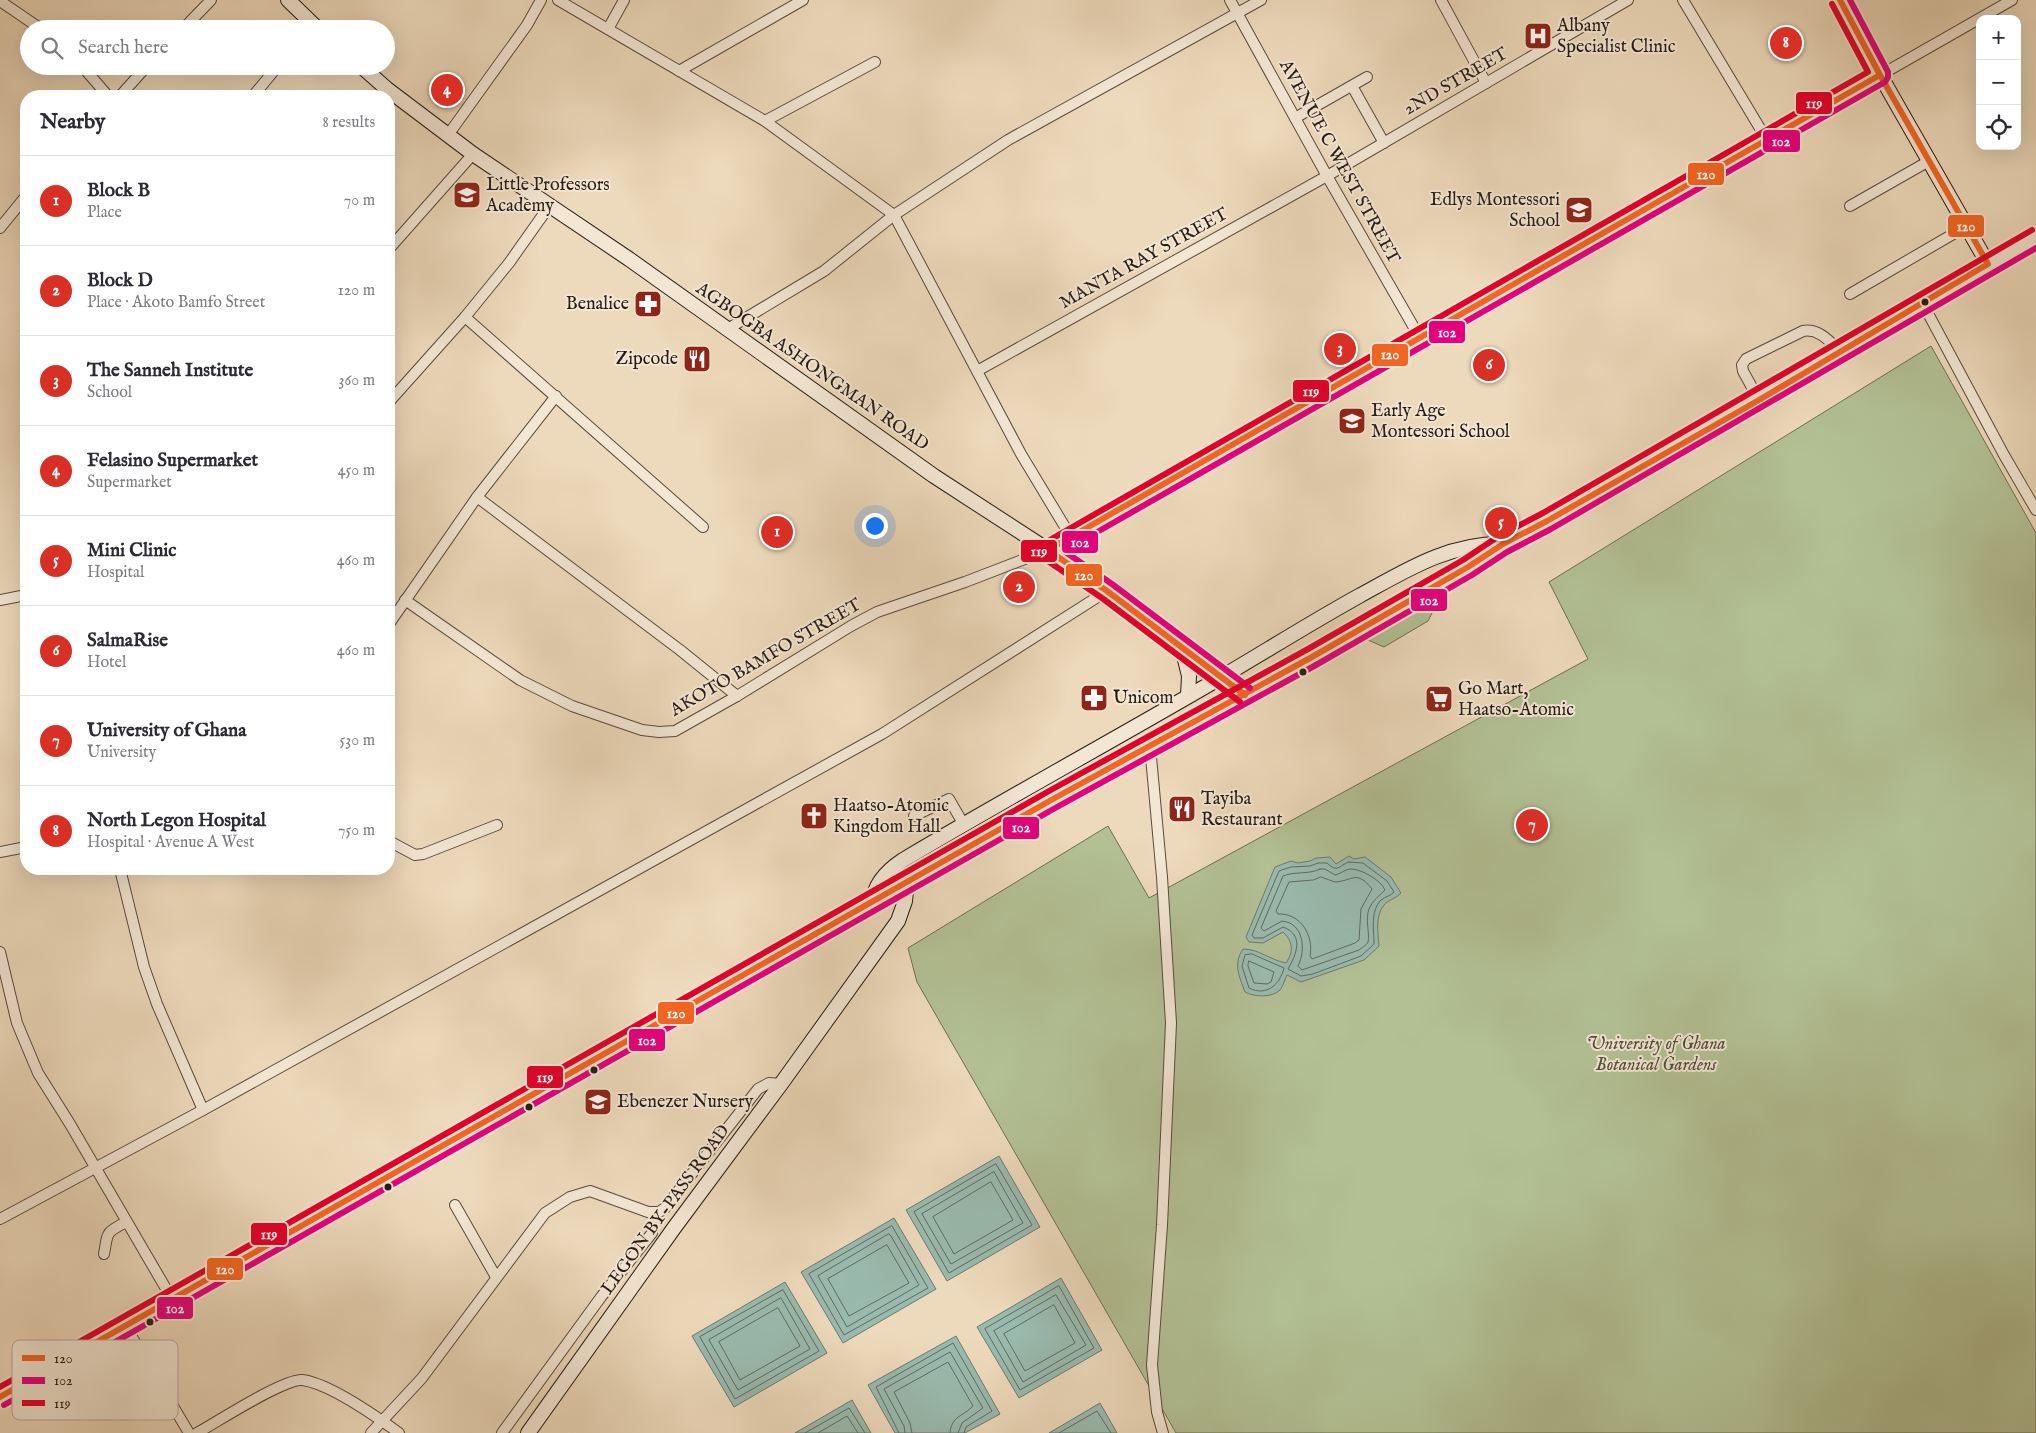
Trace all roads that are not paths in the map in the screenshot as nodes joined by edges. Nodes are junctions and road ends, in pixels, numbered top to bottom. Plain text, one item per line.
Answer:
1 (211, 0) edge
2 (288, 0) edge
3 (541, 0) edge
4 (558, 0) edge
5 (624, 0) edge
6 (802, 0) edge
7 (1230, 0) edge
8 (1261, 0) edge
9 (1441, 0) edge
10 (1628, 0) edge
11 (1683, 0) edge
12 (1840, 0) edge
13 (2012, 0) edge
14 (0, 1) edge
15 (1237, 13) junction
16 (28, 20) edge
17 (192, 20) edge
18 (307, 20) edge
19 (608, 29) junction
20 (874, 62) dead end
21 (679, 71) junction
22 (90, 75) edge
23 (139, 75) edge
24 (270, 75) edge
25 (369, 75) edge
26 (1880, 75) junction
27 (1367, 78) dead end
28 (1486, 83) junction
29 (1352, 86) junction
30 (103, 90) edge
31 (125, 90) edge
32 (258, 90) edge
33 (381, 90) edge
34 (395, 100) edge
35 (1295, 118) junction
36 (765, 121) junction
37 (448, 135) junction
38 (1767, 140) junction
39 (1384, 143) junction
40 (474, 154) junction
41 (1929, 161) junction
42 (1326, 176) junction
43 (20, 203) edge
44 (550, 205) junction
45 (1850, 206) dead end
46 (894, 215) junction
47 (1966, 226) junction
48 (0, 228) edge
49 (2036, 238) edge
50 (395, 242) edge
51 (1988, 264) junction
52 (1850, 294) dead end
53 (1923, 304) junction
54 (466, 317) junction
55 (726, 330) junction
56 (1420, 338) junction
57 (1841, 352) junction
58 (977, 371) junction
59 (395, 395) edge
60 (556, 396) junction
61 (1759, 400) junction
62 (477, 498) junction
63 (2033, 506) edge
64 (2036, 517) edge
65 (703, 527) dead end
66 (1070, 537) junction
67 (1503, 544) junction
68 (1048, 550) junction
69 (1107, 591) junction
70 (20, 596) edge
71 (0, 600) edge
72 (405, 600) junction
73 (395, 615) edge
74 (1182, 647) junction
75 (1222, 677) junction
76 (1245, 695) junction
77 (737, 696) junction
78 (1188, 696) junction
79 (1150, 746) junction
80 (914, 816) dead end
81 (497, 825) dead end
82 (964, 825) junction
83 (395, 844) edge
84 (20, 848) edge
85 (0, 852) edge
86 (121, 875) edge
87 (908, 882) junction
88 (873, 902) junction
89 (0, 952) edge
90 (781, 1084) junction
91 (203, 1110) junction
92 (95, 1167) junction
93 (455, 1205) dead end
94 (0, 1219) edge
95 (126, 1222) junction
96 (652, 1233) dead end
97 (104, 1254) dead end
98 (496, 1277) junction
99 (172, 1299) junction
100 (126, 1327) junction
101 (103, 1340) edge
102 (134, 1340) edge
103 (12, 1391) edge
104 (0, 1398) edge
105 (178, 1414) edge
106 (383, 1421) junction
107 (189, 1433) edge
108 (197, 1433) edge
109 (371, 1433) edge
110 (399, 1433) edge
111 (502, 1433) edge
112 (528, 1433) edge
113 (1163, 1433) edge

1 - 17 street
2 - 18 street
3 - 37 street
4 - 19 street
5 - 19 street
6 - 21 street
7 - 15 street, AVENUE C WEST STREET
8 - 15 street
9 - 28 street
10 - 28 street, 2ND STREET
11 - 38 street
12 - 26 street
13 - 26 street, AKOTO BAMFO STREET
14 - 16 street
15 - 35 street, AVENUE C WEST STREET
15 - 46 street
19 - 21 street
20 - 36 street
21 - 36 street
22 - 30 street
23 - 31 street
24 - 32 street
25 - 33 street, AGBOGBA ASHONGMAN ROAD
26 - 38 street, AKOTO BAMFO STREET
26 - 41 street
27 - 29 street
28 - 39 street, 2ND STREET
29 - 35 street
29 - 39 street
34 - 37 street, AGBOGBA ASHONGMAN ROAD
35 - 42 street, AVENUE C WEST STREET
36 - 46 street
37 - 40 street, AGBOGBA ASHONGMAN ROAD
38 - 56 street, AKOTO BAMFO STREET
39 - 42 street, 2ND STREET
40 - 44 street, AGBOGBA ASHONGMAN ROAD
40 - 50 street
41 - 45 street
41 - 47 street
42 - 56 street, AVENUE C WEST STREET
42 - 58 street, MANTA RAY STREET
43 - 48 street
44 - 54 street
44 - 55 street, AGBOGBA ASHONGMAN ROAD
46 - 55 street
46 - 58 street
47 - 51 street
47 - 52 street
49 - 51 street
51 - 53 street
53 - 57 street
53 - 63 street
54 - 59 street
54 - 60 street
55 - 68 street, AGBOGBA ASHONGMAN ROAD
56 - 66 street, AKOTO BAMFO STREET
57 - 61 street
57 - 61 street
58 - 66 street
60 - 62 street
60 - 65 street
61 - 67 street
62 - 72 street
62 - 77 street
63 - 64 street
66 - 68 street, AKOTO BAMFO STREET
67 - 75 street
67 - 76 street
68 - 69 street, AGBOGBA ASHONGMAN ROAD
68 - 77 street, AKOTO BAMFO STREET
69 - 74 street, AGBOGBA ASHONGMAN ROAD
69 - 91 street
70 - 71 street
72 - 73 street
72 - 77 street, AKOTO BAMFO STREET
74 - 75 street, AGBOGBA ASHONGMAN ROAD
74 - 78 street
75 - 76 street, AGBOGBA ASHONGMAN ROAD
75 - 78 street
76 - 79 street
78 - 82 street
79 - 87 street
79 - 113 street
80 - 82 street
81 - 83 street
82 - 88 street
84 - 85 street
86 - 91 street
87 - 88 street
87 - 90 street, LEGON BY-PASS ROAD
88 - 99 street
89 - 92 street
90 - 98 street
90 - 112 street, LEGON BY-PASS ROAD
91 - 92 street
92 - 94 street
92 - 95 street
93 - 98 street
95 - 97 street
95 - 99 street
96 - 111 street
98 - 106 street
99 - 100 street
100 - 101 street
100 - 102 street
103 - 104 street
105 - 107 street
106 - 108 street
106 - 109 street
106 - 110 street

